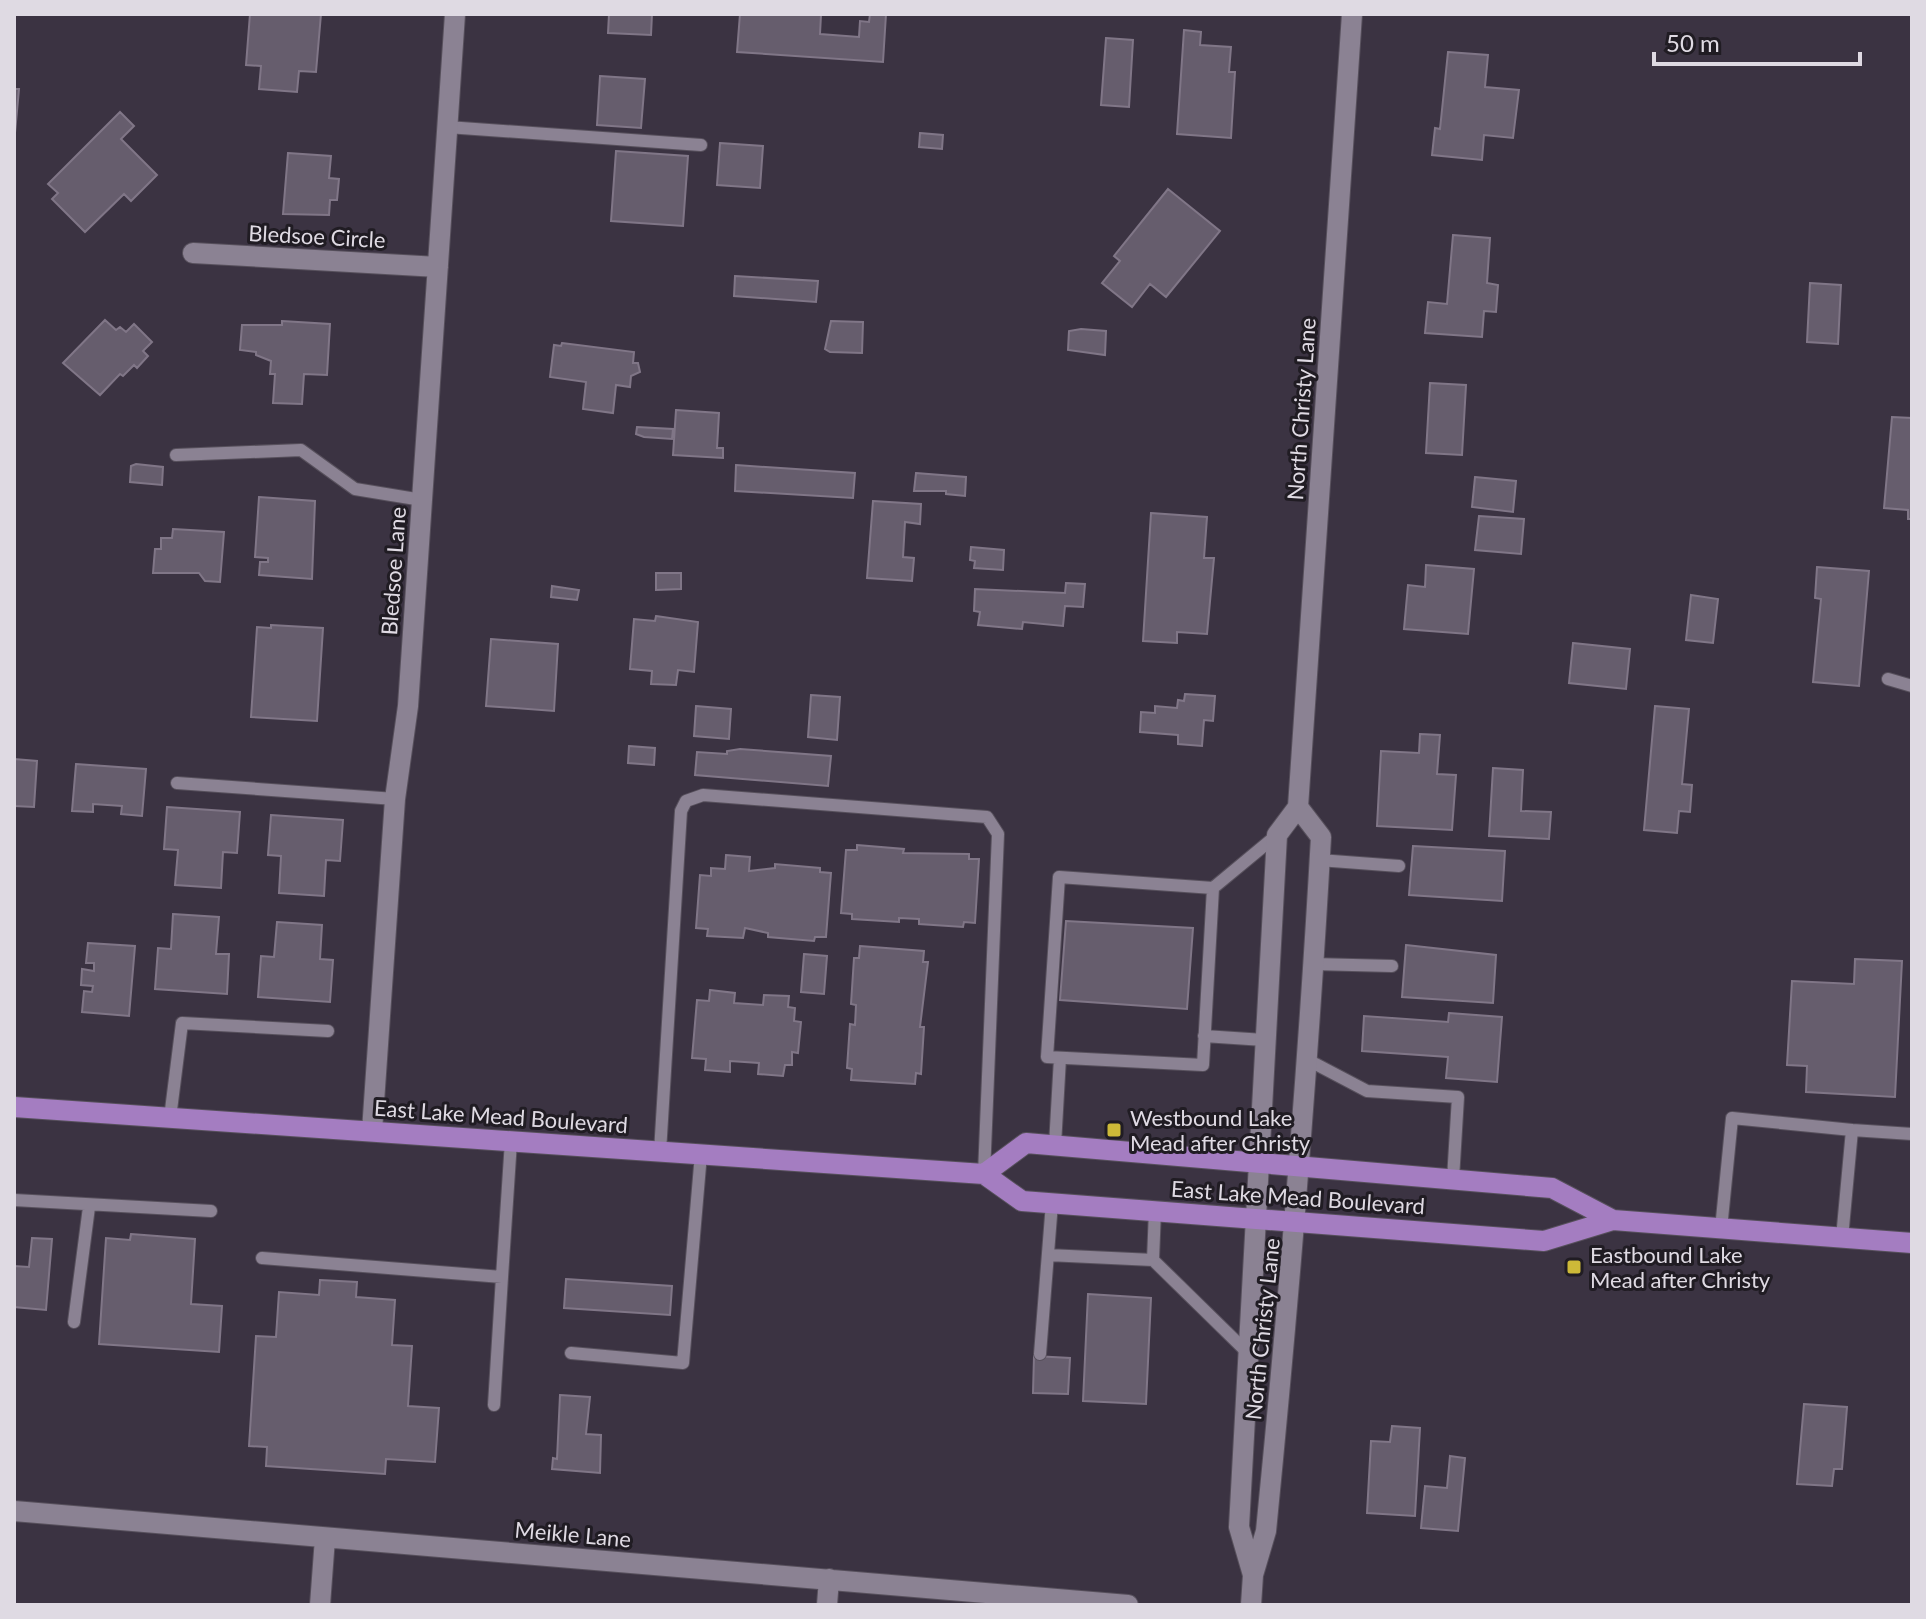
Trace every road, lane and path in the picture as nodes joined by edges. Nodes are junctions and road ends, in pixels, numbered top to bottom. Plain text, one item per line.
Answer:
1 (455, 14) edge
2 (1352, 14) edge
3 (447, 127) junction
4 (701, 145) dead end
5 (193, 253) dead end
6 (438, 267) junction
7 (176, 455) dead end
8 (422, 500) junction
9 (1888, 679) dead end
10 (1912, 686) edge
11 (177, 783) dead end
12 (395, 799) junction
13 (1298, 807) junction
14 (1277, 835) junction
15 (1319, 860) junction
16 (1399, 866) dead end
17 (1213, 888) junction
18 (1313, 964) junction
19 (1392, 966) dead end
20 (328, 1031) dead end
21 (1204, 1036) junction
22 (1264, 1040) junction
23 (1060, 1058) junction
24 (1308, 1060) junction
25 (14, 1107) edge
26 (170, 1118) junction
27 (1852, 1130) junction
28 (372, 1131) junction
29 (1912, 1134) edge
30 (511, 1141) junction
31 (1055, 1145) junction
32 (660, 1152) junction
33 (701, 1154) junction
34 (1257, 1162) junction
35 (1301, 1167) junction
36 (984, 1174) junction
37 (1453, 1179) junction
38 (14, 1200) edge
39 (1052, 1203) junction
40 (89, 1207) junction
41 (1155, 1210) junction
42 (211, 1211) dead end
43 (1254, 1218) junction
44 (1613, 1220) junction
45 (1297, 1222) junction
46 (1721, 1229) junction
47 (1842, 1238) junction
48 (1912, 1243) edge
49 (1048, 1255) junction
50 (262, 1258) dead end
51 (1153, 1260) junction
52 (502, 1277) junction
53 (74, 1322) dead end
54 (571, 1353) dead end
55 (1248, 1353) junction
56 (1040, 1354) dead end
57 (494, 1405) dead end
58 (14, 1511) edge
59 (325, 1538) junction
60 (1253, 1575) junction
61 (829, 1579) junction
62 (320, 1605) edge
63 (827, 1605) edge
64 (1128, 1605) edge
65 (1251, 1605) edge

1 - 3 street, Bledsoe Lane
2 - 13 street, North Christy Lane
3 - 4 lane
3 - 6 street, Bledsoe Lane
5 - 6 street, Bledsoe Circle
6 - 8 street, Bledsoe Lane
7 - 8 lane
8 - 12 street, Bledsoe Lane
9 - 10 lane
11 - 12 lane
12 - 28 street, Bledsoe Lane
13 - 14 street
13 - 15 street, North Christy Lane
14 - 17 lane
14 - 22 street, North Christy Lane
15 - 16 lane
15 - 18 street, North Christy Lane
17 - 21 lane
17 - 23 lane
18 - 19 lane
18 - 24 street, North Christy Lane
20 - 26 lane
21 - 22 lane
21 - 23 lane
22 - 34 street, North Christy Lane
23 - 31 lane
24 - 35 street, North Christy Lane
24 - 37 lane
25 - 26 main road, East Lake Mead Boulevard
26 - 28 main road, East Lake Mead Boulevard
27 - 29 lane
27 - 46 lane
27 - 47 lane
28 - 30 main road, East Lake Mead Boulevard
30 - 32 main road, East Lake Mead Boulevard
30 - 52 lane
31 - 34 main road, East Lake Mead Boulevard
31 - 36 main road, East Lake Mead Boulevard
32 - 33 main road, East Lake Mead Boulevard
32 - 36 lane
33 - 36 main road, East Lake Mead Boulevard
33 - 54 lane
34 - 35 main road, East Lake Mead Boulevard
34 - 43 street, North Christy Lane
35 - 37 main road, East Lake Mead Boulevard
35 - 45 street, North Christy Lane
36 - 39 main road, East Lake Mead Boulevard
37 - 44 main road, East Lake Mead Boulevard
38 - 40 lane
39 - 41 main road, East Lake Mead Boulevard
39 - 49 lane
40 - 42 lane
40 - 53 lane
41 - 43 main road, East Lake Mead Boulevard
41 - 51 lane
43 - 45 main road, East Lake Mead Boulevard
43 - 55 street, North Christy Lane
44 - 45 main road, East Lake Mead Boulevard
44 - 46 main road, East Lake Mead Boulevard
45 - 60 street, North Christy Lane
46 - 47 main road, East Lake Mead Boulevard
47 - 48 main road, East Lake Mead Boulevard
49 - 51 lane
49 - 56 lane
50 - 52 lane
51 - 55 lane
52 - 57 lane
55 - 60 street, North Christy Lane
58 - 59 street, Meikle Lane
59 - 61 street, Meikle Lane
59 - 62 street
60 - 65 street, North Christy Lane
61 - 63 street
61 - 64 street, Meikle Lane

